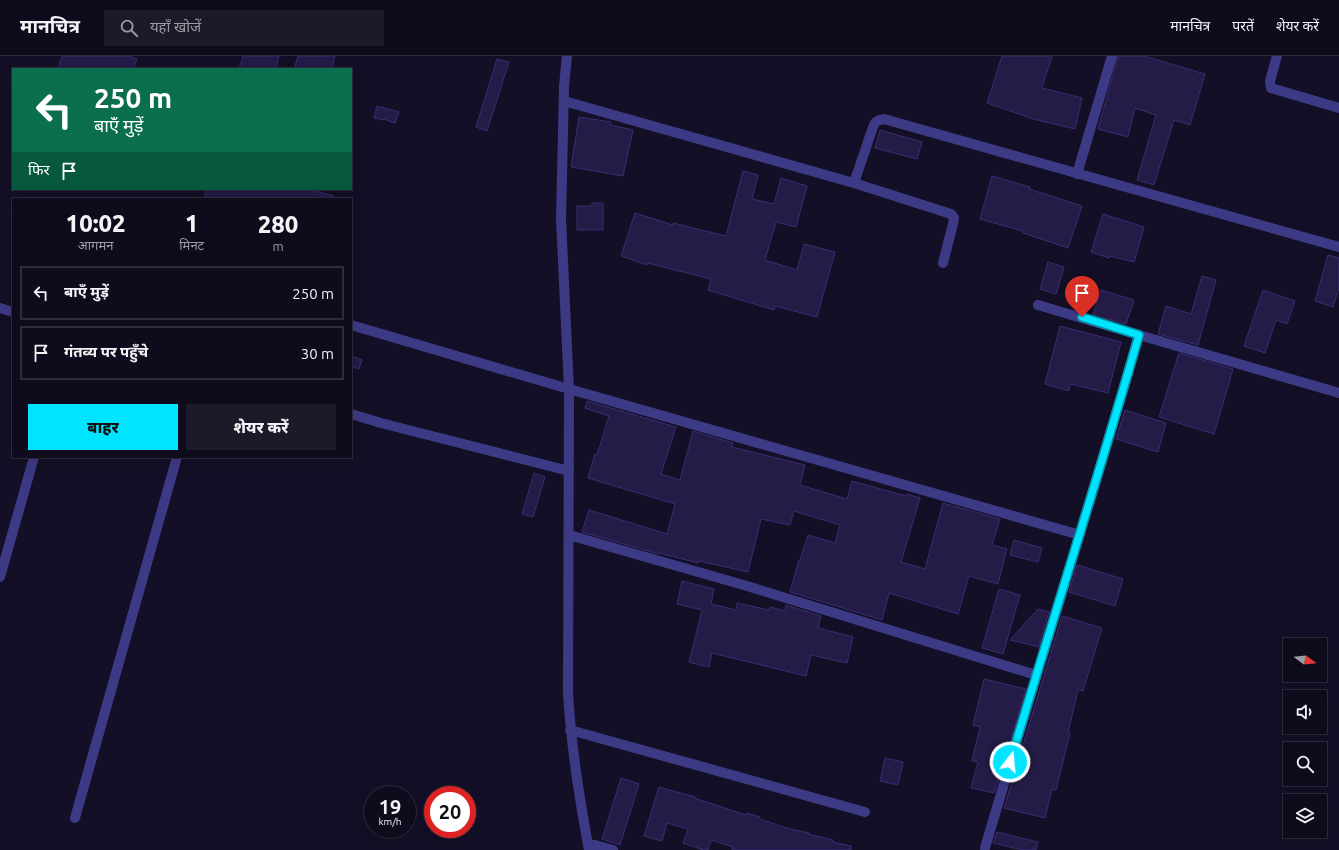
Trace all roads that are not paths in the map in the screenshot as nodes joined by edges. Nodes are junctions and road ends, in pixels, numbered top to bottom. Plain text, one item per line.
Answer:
1 (567, 56) edge
2 (1112, 56) edge
3 (1278, 56) edge
4 (564, 101) junction
5 (1339, 108) edge
6 (1077, 174) junction
7 (854, 183) junction
8 (1339, 247) edge
9 (943, 263) dead end
10 (1038, 305) dead end
11 (0, 308) edge
12 (12, 312) edge
13 (352, 325) edge
14 (1139, 335) junction
15 (569, 389) junction
16 (1339, 393) edge
17 (352, 414) edge
18 (34, 458) edge
19 (177, 458) edge
20 (570, 471) junction
21 (569, 535) junction
22 (1080, 535) junction
23 (0, 577) edge
24 (1036, 675) junction
25 (570, 730) junction
26 (865, 812) dead end
27 (75, 818) dead end
28 (588, 847) edge
29 (985, 848) dead end
30 (613, 850) edge

1 - 4 street
2 - 6 street
3 - 5 street
4 - 7 street
4 - 15 street
6 - 7 street
6 - 8 street
7 - 9 street
10 - 14 street
11 - 12 street
13 - 15 street
14 - 16 street
14 - 22 street
15 - 20 street
15 - 22 street
17 - 20 street
18 - 23 street
19 - 27 street
20 - 21 street
21 - 24 street
21 - 25 street
22 - 24 street
24 - 29 street
25 - 26 street
25 - 28 street
28 - 30 street

